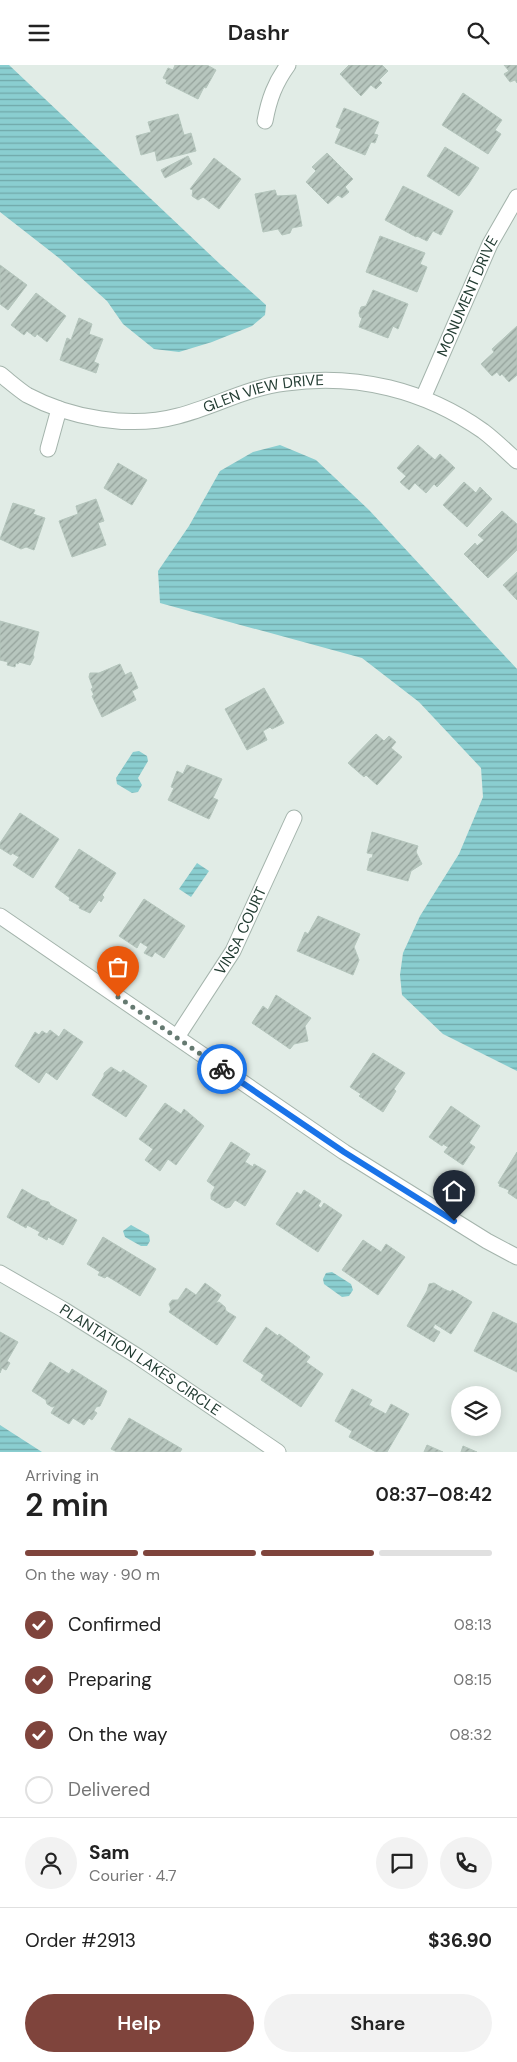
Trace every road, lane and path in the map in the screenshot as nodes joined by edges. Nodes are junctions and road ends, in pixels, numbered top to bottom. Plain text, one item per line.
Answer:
1 (288, 65) edge
2 (265, 121) dead end
3 (517, 197) edge
4 (0, 374) edge
5 (422, 398) junction
6 (59, 409) junction
7 (48, 449) dead end
8 (517, 461) edge
9 (294, 818) dead end
10 (0, 916) edge
11 (177, 1037) junction
12 (517, 1257) edge
13 (0, 1273) edge
14 (278, 1452) edge

1 - 2 street
3 - 5 street, MONUMENT DRIVE
4 - 6 street, GLEN VIEW DRIVE
5 - 6 street, GLEN VIEW DRIVE
5 - 8 street, GLEN VIEW DRIVE
6 - 7 street
9 - 11 street, VINSA COURT
10 - 11 street
11 - 12 street
13 - 14 street, PLANTATION LAKES CIRCLE

